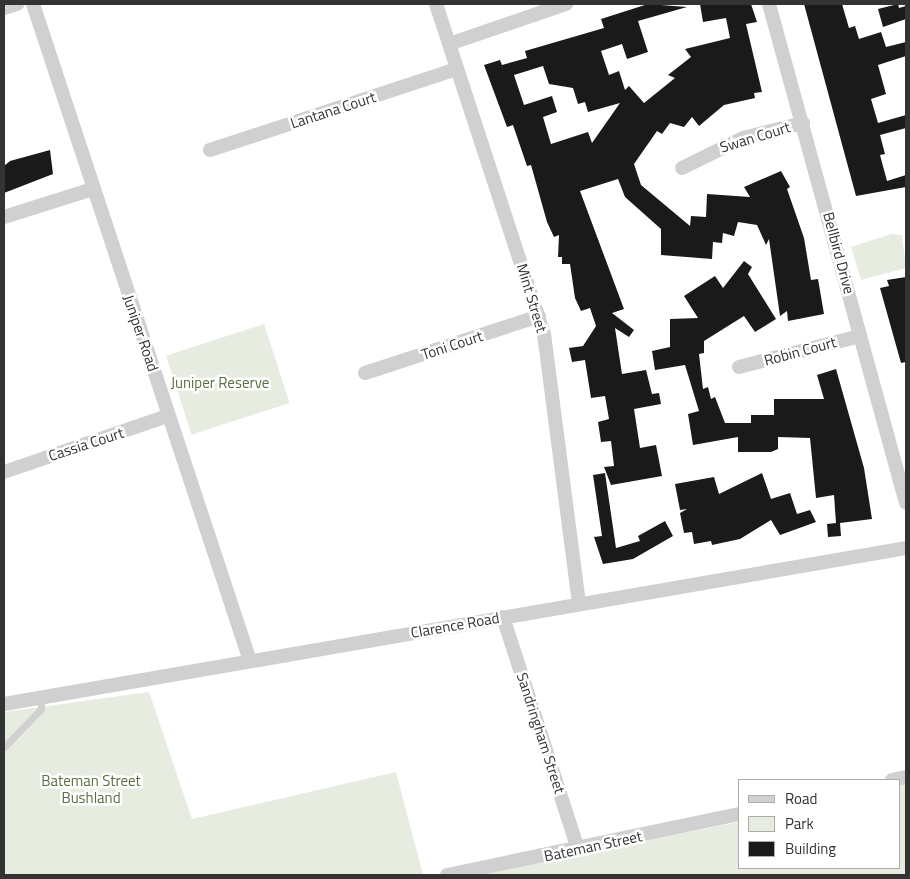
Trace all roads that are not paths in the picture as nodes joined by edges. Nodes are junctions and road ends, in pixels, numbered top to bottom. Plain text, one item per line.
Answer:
1 (17, 4) edge
2 (33, 4) edge
3 (436, 4) edge
4 (566, 4) edge
5 (769, 4) edge
6 (4, 8) edge
7 (449, 44) junction
8 (457, 69) junction
9 (803, 123) junction
10 (210, 150) dead end
11 (682, 168) dead end
12 (92, 189) junction
13 (4, 217) edge
14 (539, 316) junction
15 (860, 336) junction
16 (739, 367) dead end
17 (365, 373) dead end
18 (168, 416) junction
19 (4, 472) edge
20 (906, 503) edge
21 (906, 548) edge
22 (579, 604) junction
23 (504, 617) junction
24 (250, 661) junction
25 (41, 698) junction
26 (4, 704) edge
27 (4, 746) edge
28 (738, 814) edge
29 (578, 849) junction
30 (446, 875) edge

1 - 6 street
2 - 12 street, Juniper Road
3 - 7 street, Mint Street
4 - 7 street
5 - 9 street, Bellbird Drive
7 - 8 street, Mint Street
8 - 10 street, Lantana Court
8 - 14 street, Mint Street
9 - 11 street, Swan Court
9 - 15 street, Bellbird Drive
12 - 13 street
12 - 18 street, Juniper Road
14 - 17 street, Toni Court
14 - 22 street, Mint Street
15 - 16 street, Robin Court
15 - 20 street, Bellbird Drive
18 - 19 street, Cassia Court
18 - 24 street, Juniper Road
21 - 22 street, Clarence Road
22 - 23 street, Clarence Road
23 - 24 street, Clarence Road
23 - 29 street, Sandringham Street
24 - 25 street, Clarence Road
25 - 26 street, Clarence Road
25 - 27 lane
28 - 29 street, Bateman Street
29 - 30 street, Bateman Street

